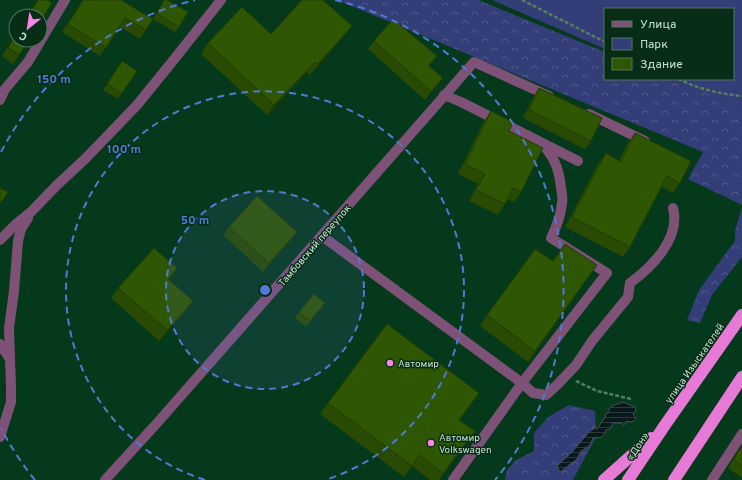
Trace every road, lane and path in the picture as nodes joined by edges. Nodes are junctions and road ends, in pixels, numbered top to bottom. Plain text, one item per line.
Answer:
1 (65, 0) edge
2 (221, 0) edge
3 (522, 0) edge
4 (604, 41) edge
5 (680, 80) edge
6 (444, 95) junction
7 (742, 96) edge
8 (555, 99) edge
9 (0, 100) edge
10 (583, 111) edge
11 (540, 142) junction
12 (652, 145) edge
13 (578, 161) dead end
14 (673, 208) dead end
15 (31, 212) junction
16 (322, 236) junction
17 (0, 240) edge
18 (742, 315) edge
19 (0, 344) edge
20 (10, 359) junction
21 (742, 377) edge
22 (561, 381) junction
23 (522, 383) junction
24 (631, 399) dead end
25 (665, 425) junction
26 (742, 434) edge
27 (0, 437) edge
28 (675, 478) edge
29 (105, 480) edge
30 (453, 480) edge
31 (604, 480) edge
32 (628, 480) edge
33 (712, 480) edge

1 - 9 street
2 - 15 street
3 - 4 path
5 - 7 path
6 - 8 street, Тамбовский переулок
6 - 11 street
6 - 16 street, Тамбовский переулок
10 - 12 street
11 - 13 street
11 - 23 street
14 - 22 street
15 - 17 street
15 - 20 street
16 - 23 street
16 - 29 street, Тамбовский переулок
18 - 25 highway, улица Изыскателей
19 - 20 street
20 - 27 street
21 - 28 highway
22 - 23 street
22 - 24 path
23 - 30 street
25 - 31 highway
25 - 32 highway, «Дон»
26 - 33 street

